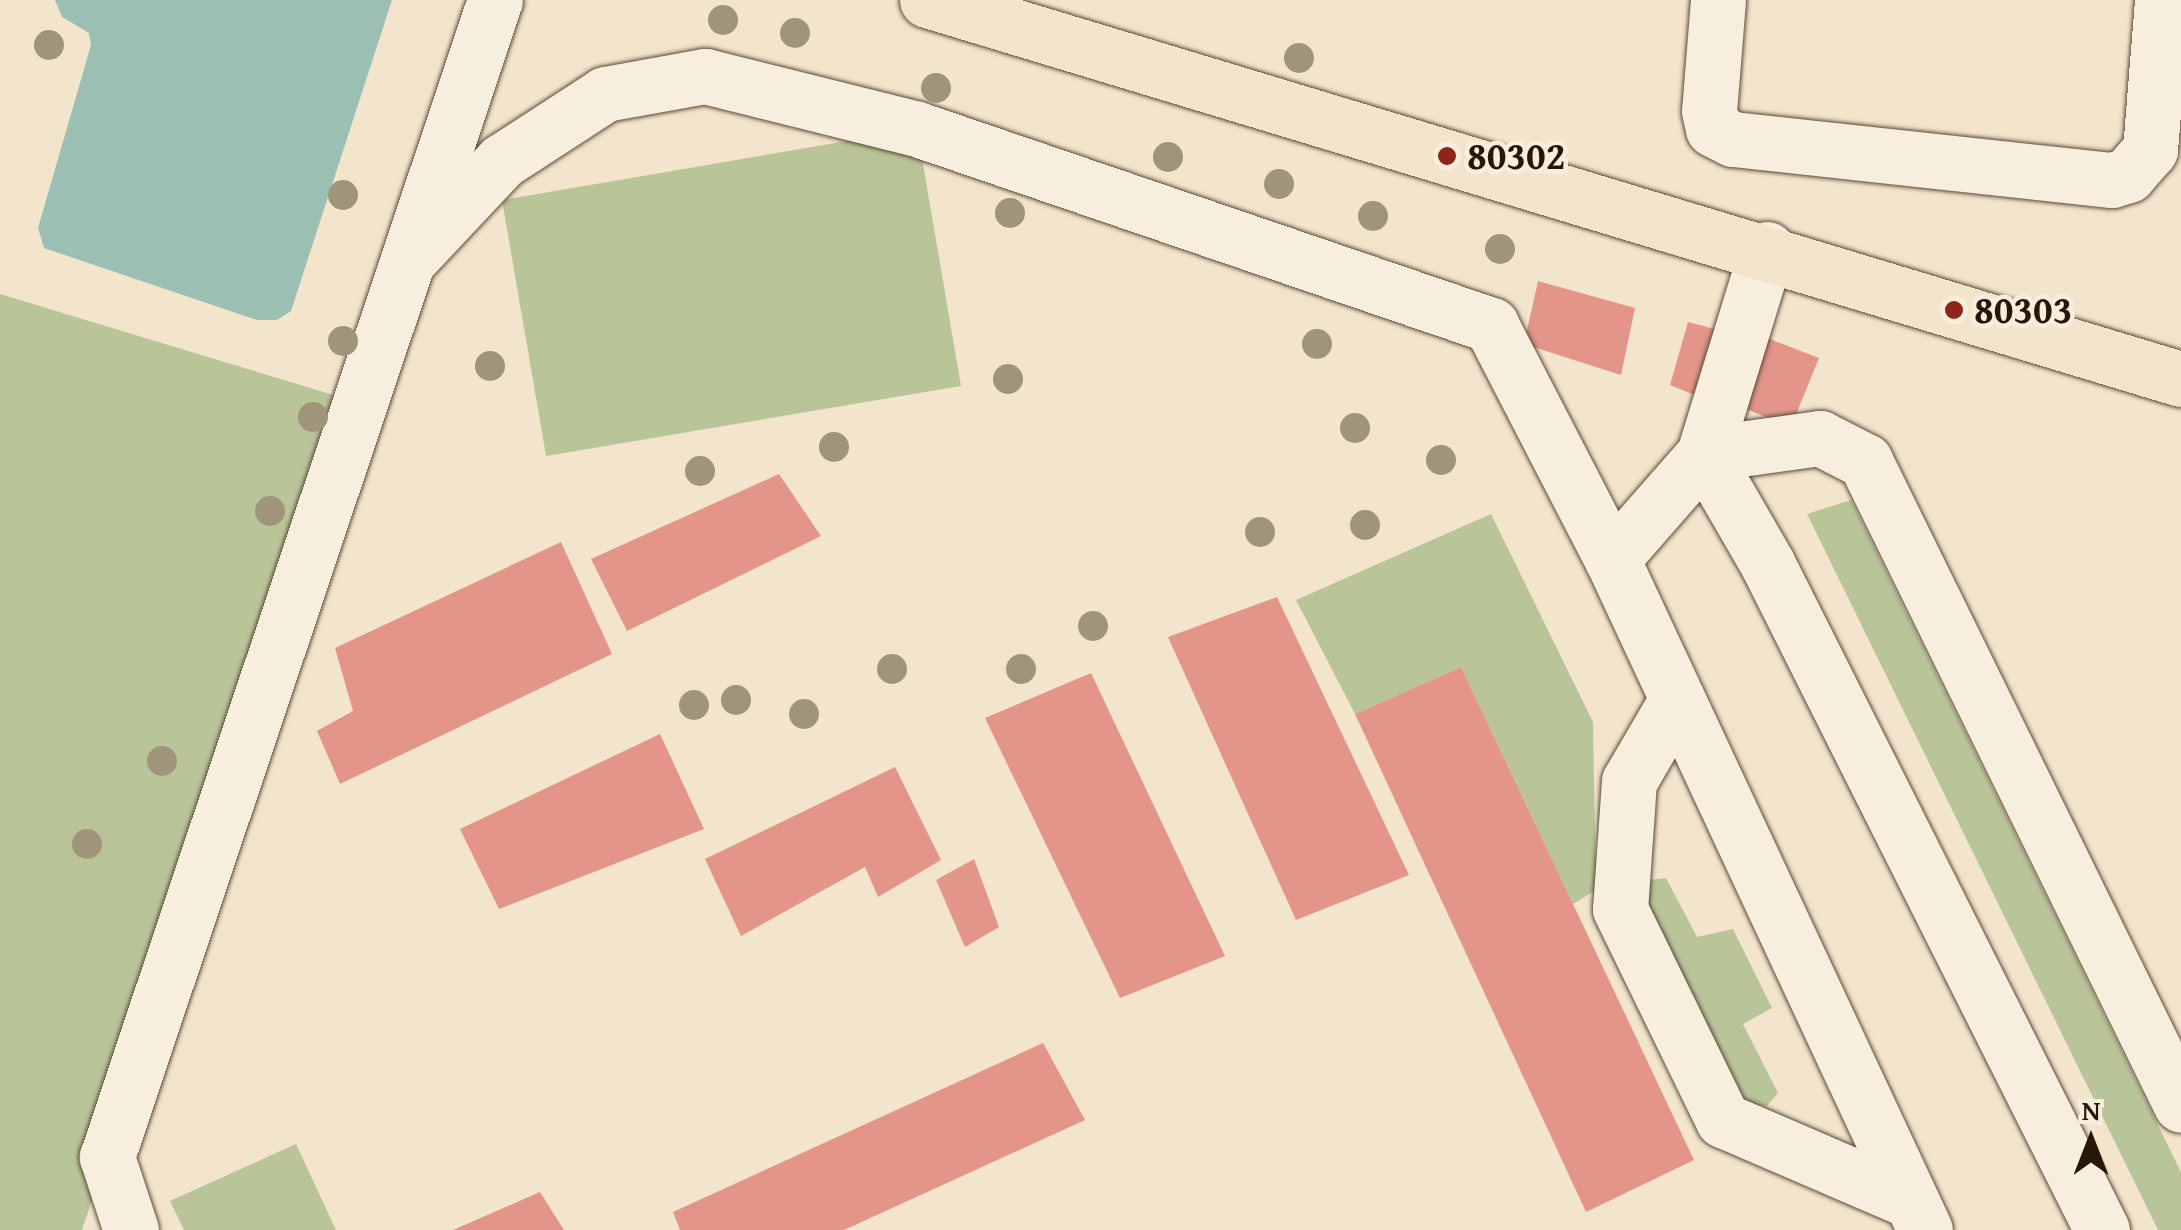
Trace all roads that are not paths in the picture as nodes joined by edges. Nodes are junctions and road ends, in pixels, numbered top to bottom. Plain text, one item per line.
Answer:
1 (496, 0) edge
2 (927, 0) edge
3 (1718, 0) edge
4 (2162, 0) edge
5 (1767, 249) junction
6 (408, 261) junction
7 (2181, 379) edge
8 (1704, 454) junction
9 (1612, 559) junction
10 (1677, 699) junction
11 (2181, 1105) edge
12 (1918, 1215) edge
13 (132, 1230) edge
14 (2102, 1230) edge

1 - 6 lane
2 - 5 main road
3 - 4 lane
5 - 7 main road
5 - 8 lane
6 - 9 lane
6 - 13 lane
8 - 9 lane
8 - 11 lane
8 - 14 lane
9 - 10 lane
10 - 12 lane
10 - 12 lane

